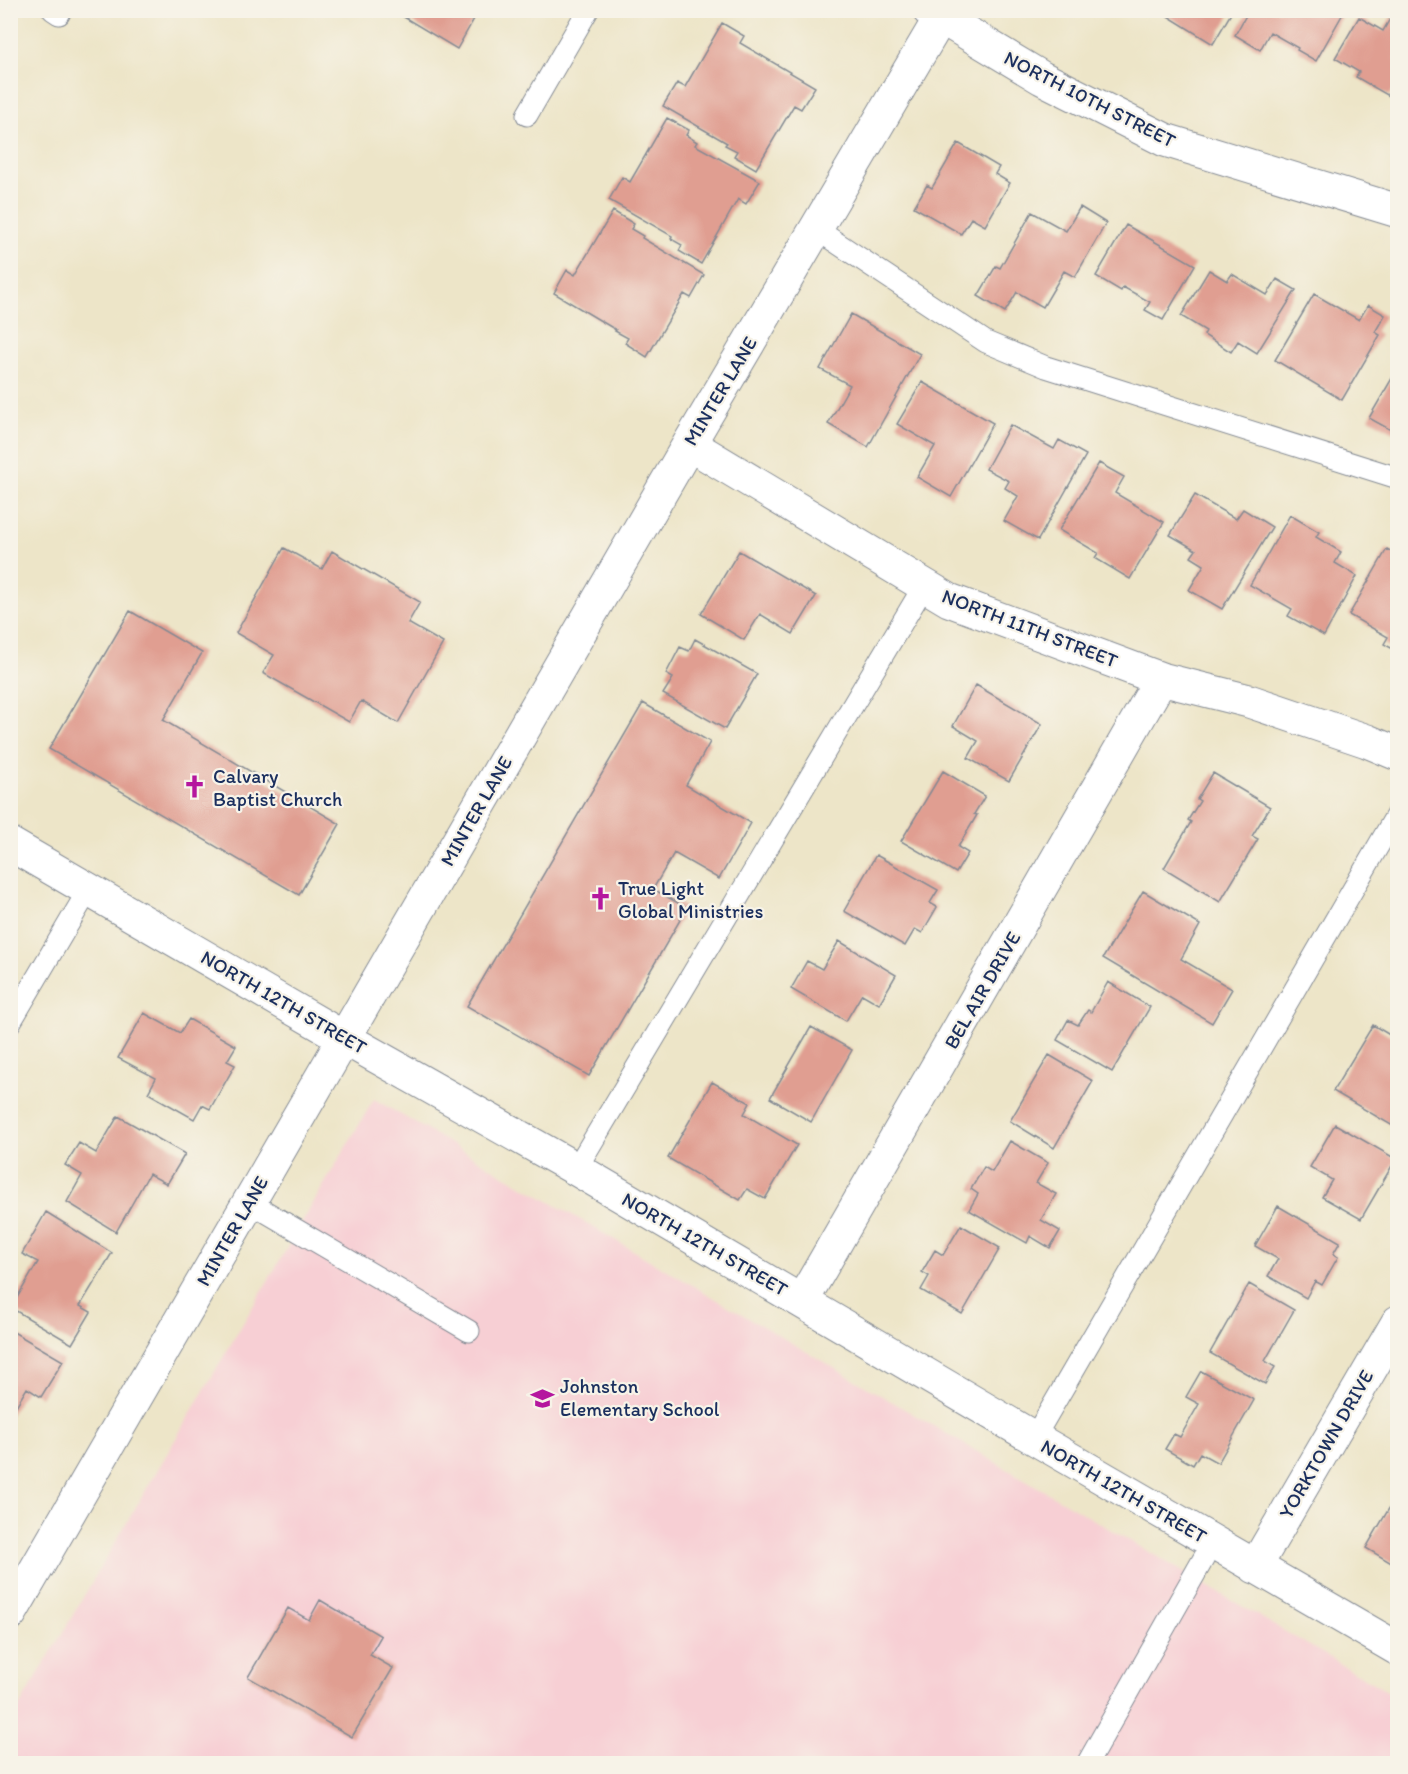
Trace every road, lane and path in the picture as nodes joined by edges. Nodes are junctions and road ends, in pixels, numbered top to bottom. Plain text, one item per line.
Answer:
1 (53, 10) edge
2 (61, 10) edge
3 (588, 10) edge
4 (938, 13) edge
5 (528, 115) dead end
6 (1398, 211) edge
7 (816, 229) junction
8 (689, 444) junction
9 (1398, 478) edge
10 (924, 586) junction
11 (1161, 679) junction
12 (1398, 754) edge
13 (1398, 812) edge
14 (10, 844) edge
15 (89, 889) junction
16 (10, 1023) edge
17 (344, 1038) junction
18 (576, 1169) junction
19 (249, 1202) junction
20 (802, 1301) junction
21 (1398, 1322) edge
22 (469, 1331) dead end
23 (1034, 1438) junction
24 (1213, 1542) junction
25 (1255, 1567) junction
26 (10, 1614) edge
27 (1398, 1649) edge
28 (1087, 1764) edge

1 - 2 lane
3 - 5 lane
4 - 6 street, NORTH 10TH STREET
4 - 7 street, MINTER LANE
7 - 8 street, MINTER LANE
7 - 9 lane
8 - 10 street, NORTH 11TH STREET
8 - 17 street, MINTER LANE
10 - 11 street, NORTH 11TH STREET
10 - 18 lane
11 - 12 street, NORTH 11TH STREET
11 - 20 street, BEL AIR DRIVE
13 - 23 lane
14 - 15 street, NORTH 12TH STREET
15 - 16 lane
15 - 17 street, NORTH 12TH STREET
17 - 18 street, NORTH 12TH STREET
17 - 19 street, MINTER LANE
18 - 20 street, NORTH 12TH STREET
19 - 22 lane
19 - 26 street, MINTER LANE
20 - 23 street, NORTH 12TH STREET
21 - 25 street, YORKTOWN DRIVE
23 - 24 street, NORTH 12TH STREET
24 - 25 street, NORTH 12TH STREET
24 - 28 lane
25 - 27 street, NORTH 12TH STREET

